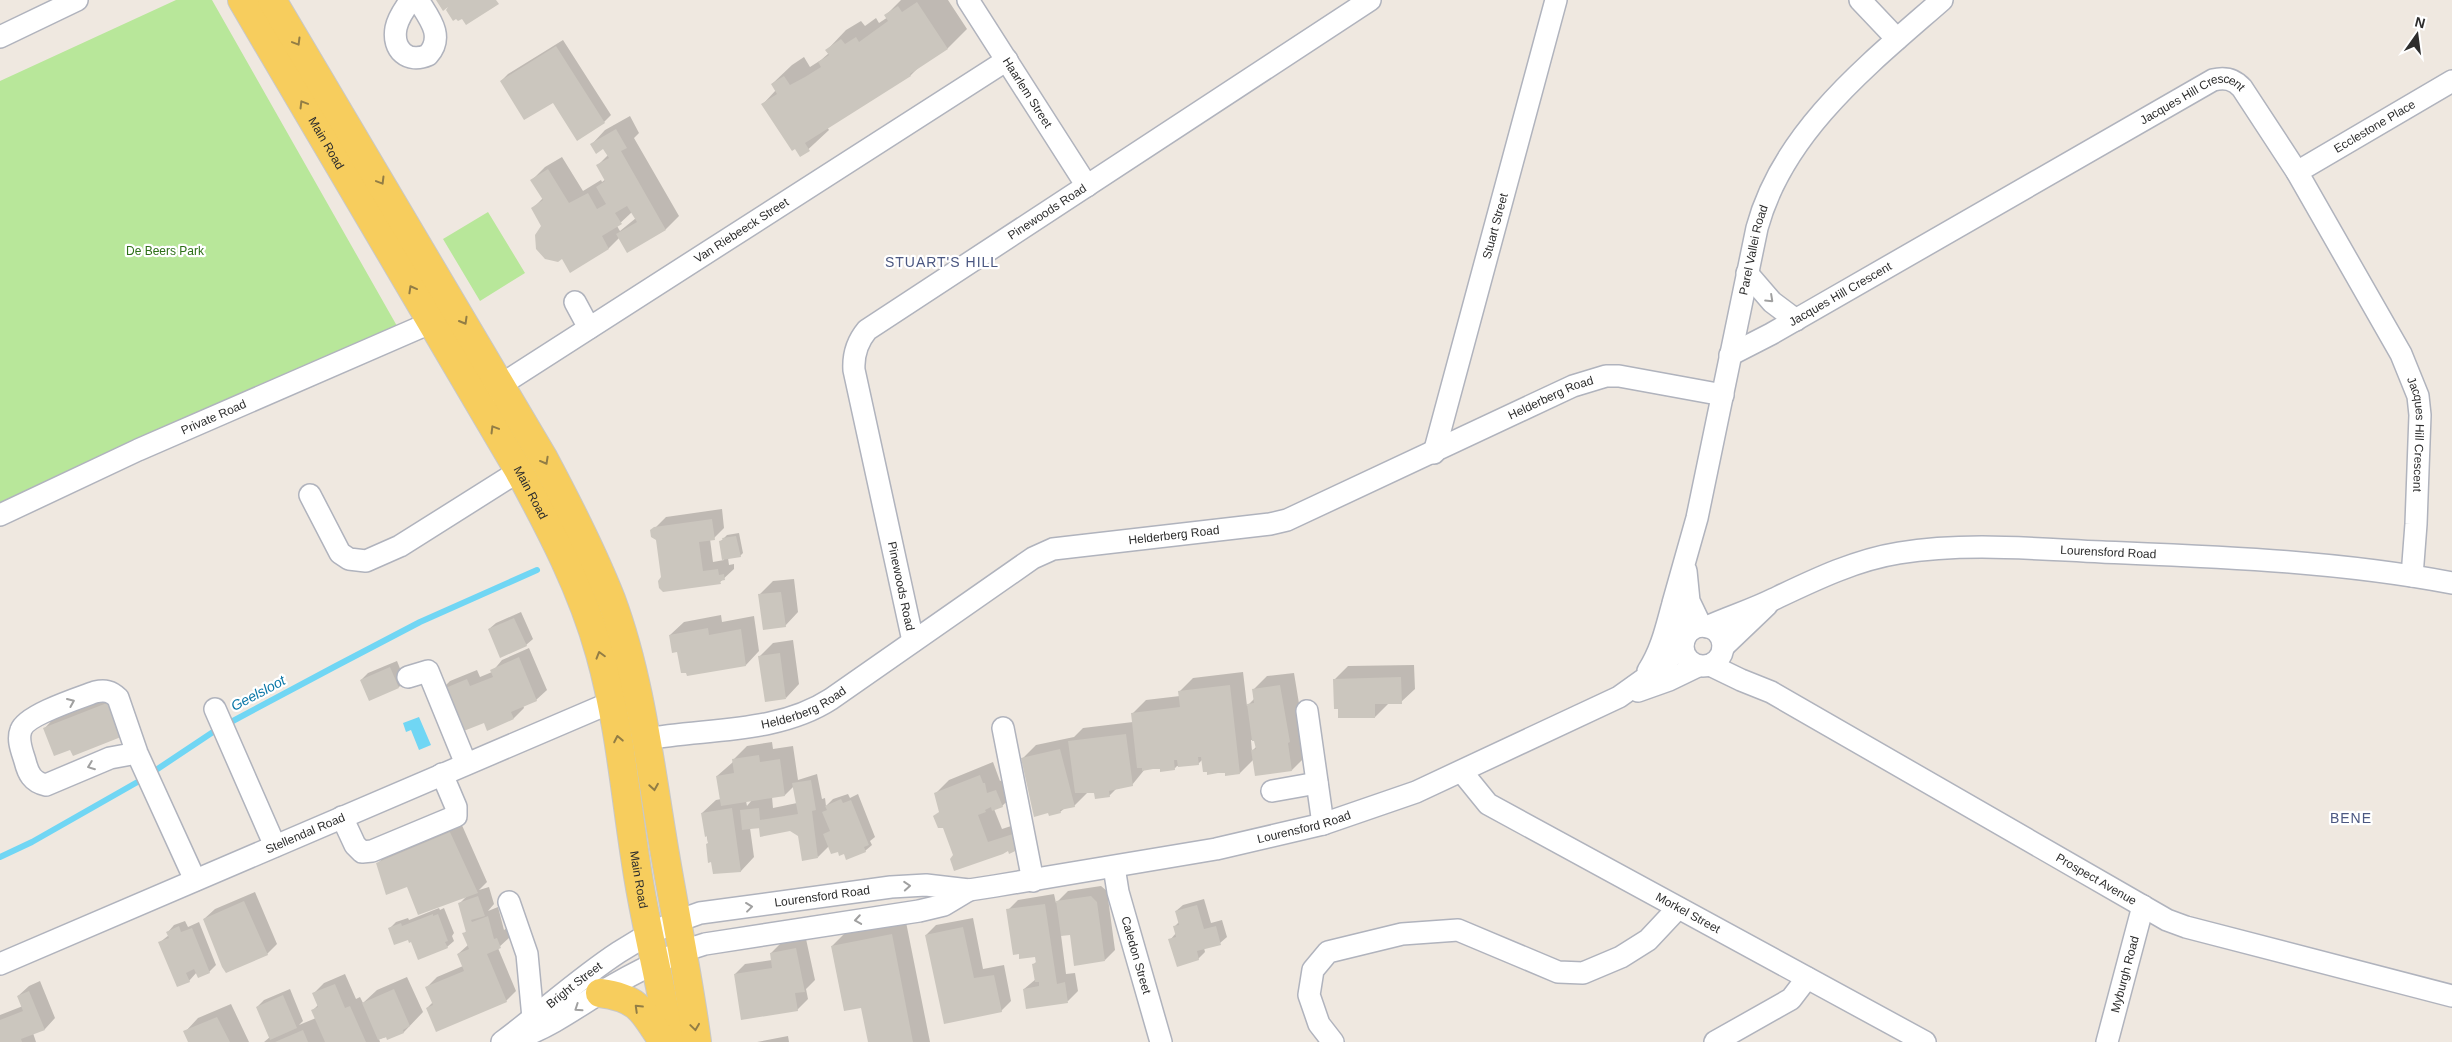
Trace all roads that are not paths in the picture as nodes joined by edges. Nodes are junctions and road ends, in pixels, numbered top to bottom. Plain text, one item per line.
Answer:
1 (242, 0) edge
2 (272, 0) edge
3 (411, 0) edge
4 (418, 0) edge
5 (968, 0) edge
6 (1370, 0) edge
7 (1556, 0) edge
8 (1860, 0) edge
9 (1942, 0) edge
10 (69, 2) edge
11 (0, 37) edge
12 (1897, 40) junction
13 (1007, 60) junction
14 (2452, 81) edge
15 (2297, 172) junction
16 (1087, 186) junction
17 (1747, 273) junction
18 (574, 302) dead end
19 (1796, 320) junction
20 (430, 323) junction
21 (589, 328) junction
22 (1730, 355) junction
23 (501, 384) junction
24 (1723, 395) junction
25 (477, 400) junction
26 (1434, 453) junction
27 (519, 471) junction
28 (310, 495) dead end
29 (0, 515) edge
30 (1685, 563) junction
31 (2412, 576) junction
32 (2452, 584) edge
33 (1773, 600) junction
34 (1673, 603) junction
35 (1704, 627) junction
36 (913, 641) junction
37 (1684, 642) junction
38 (1714, 656) junction
39 (408, 677) dead end
40 (1640, 682) junction
41 (1619, 697) junction
42 (612, 702) junction
43 (1306, 711) dead end
44 (221, 723) dead end
45 (1004, 728) dead end
46 (646, 739) junction
47 (466, 764) junction
48 (144, 767) junction
49 (1462, 772) junction
50 (442, 774) junction
51 (1317, 783) junction
52 (1272, 790) dead end
53 (342, 817) junction
54 (1323, 824) junction
55 (275, 846) junction
56 (1114, 867) junction
57 (195, 880) junction
58 (1033, 881) junction
59 (969, 890) junction
60 (509, 902) dead end
61 (2143, 906) junction
62 (1678, 908) junction
63 (677, 920) junction
64 (650, 932) junction
65 (683, 950) junction
66 (657, 962) junction
67 (0, 964) edge
68 (1807, 978) junction
69 (600, 993) junction
70 (2452, 996) edge
71 (533, 1018) junction
72 (502, 1042) edge
73 (507, 1042) edge
74 (663, 1042) edge
75 (670, 1042) edge
76 (697, 1042) edge
77 (1161, 1042) edge
78 (1333, 1042) edge
79 (1715, 1042) edge
80 (1925, 1042) edge
81 (2107, 1042) edge

20 -> 1 main road, Main Road
2 -> 23 main road
3 - 4 street
5 - 13 street, Haarlem Street
6 - 16 street, Pinewoods Road
7 - 26 street, Stuart Street
8 - 12 street
9 - 12 street, Parel Vallei Road
10 - 11 street
12 - 17 street, Parel Vallei Road
13 - 16 street, Haarlem Street
13 - 21 street, Van Riebeeck Street
14 - 15 street, Ecclestone Place
15 - 19 street, Jacques Hill Crescent
15 - 31 street, Jacques Hill Crescent
16 - 36 street, Pinewoods Road
17 -> 19 street
17 - 22 street, Parel Vallei Road
18 - 21 street
19 - 22 street, Jacques Hill Crescent
20 - 25 main road, Main Road
20 - 29 street, Private Road
21 - 23 street, Van Riebeeck Street
22 - 24 street, Parel Vallei Road
23 - 25 street, Van Riebeeck Street
23 -> 46 main road
24 - 26 street, Helderberg Road
24 - 30 street, Parel Vallei Road
27 -> 25 main road, Main Road
26 - 36 street, Helderberg Road
27 - 28 street
42 -> 27 main road, Main Road
30 - 34 street, Parel Vallei Road
30 - 35 street, Parel Vallei Road
31 - 32 street, Lourensford Road
31 - 33 street, Lourensford Road
33 - 35 street, Lourensford Road
33 - 38 street, Lourensford Road
34 - 37 street, Parel Vallei Road
34 - 40 street
35 - 37 street
35 - 38 street
36 - 46 street, Helderberg Road
37 - 38 street
37 - 40 street, Lourensford Road
38 - 41 street, Lourensford Road
38 - 61 street, Prospect Avenue
39 - 47 street
40 - 41 street, Lourensford Road
41 - 49 street, Lourensford Road
42 - 47 street, Stellendal Road
64 -> 42 main road, Main Road
43 - 51 street
44 - 55 street
45 - 58 street
46 -> 63 main road
47 - 50 street, Stellendal Road
48 -> 48 street
48 - 57 street
49 - 54 street, Lourensford Road
49 - 62 street, Morkel Street
50 - 53 street, Stellendal Road
50 - 53 street
51 - 52 street
51 - 54 street
53 - 55 street, Stellendal Road
54 - 56 street, Lourensford Road
55 - 57 street, Stellendal Road
56 - 58 street, Lourensford Road
56 - 77 street, Caledon Street
57 - 67 street, Stellendal Road
58 - 59 street, Lourensford Road
63 -> 59 street, Lourensford Road
59 -> 65 street, Lourensford Road
60 - 71 street
61 - 70 street, Prospect Avenue
61 - 81 street, Myburgh Road
62 - 68 street, Morkel Street
62 - 78 street
63 - 64 street, Lourensford Road
63 - 65 main road
64 - 66 main road, Main Road
64 - 71 street, Bright Street
65 - 66 street, Bright Street
65 -> 76 main road
66 - 69 street, Bright Street
66 - 75 main road, Main Road
68 - 79 street
68 - 80 street, Morkel Street
69 -> 73 street, Bright Street
74 -> 69 main road
71 - 72 street, Bright Street

